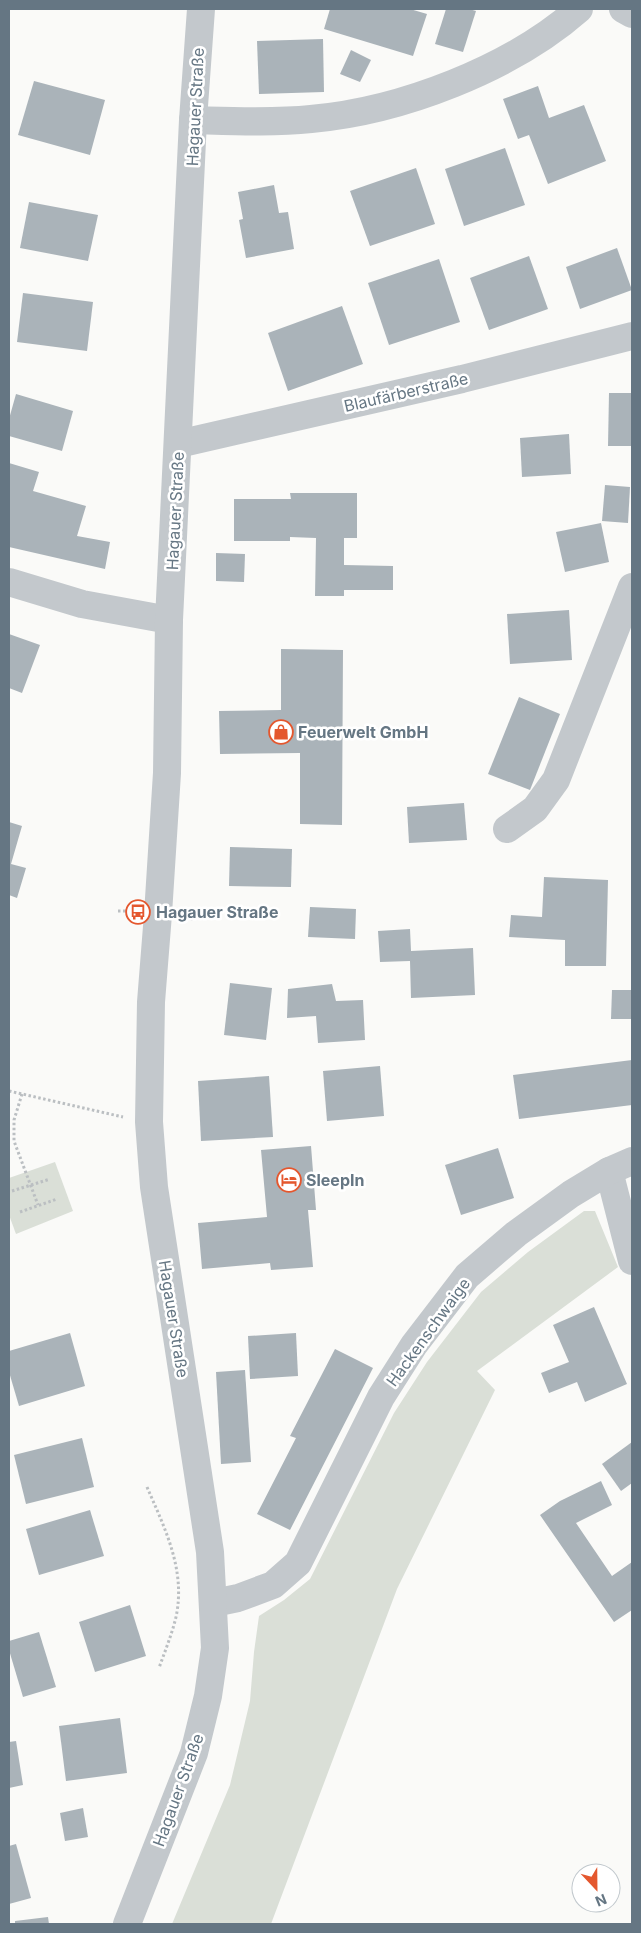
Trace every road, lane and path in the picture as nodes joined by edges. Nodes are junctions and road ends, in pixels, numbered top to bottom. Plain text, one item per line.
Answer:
1 (201, 9) edge
2 (579, 9) edge
3 (623, 9) edge
4 (632, 14) edge
5 (193, 120) junction
6 (632, 336) edge
7 (178, 444) junction
8 (9, 582) edge
9 (632, 587) edge
10 (169, 620) junction
11 (508, 829) dead end
12 (9, 1091) edge
13 (22, 1094) junction
14 (149, 1122) junction
15 (621, 1166) edge
16 (50, 1179) dead end
17 (30, 1186) junction
18 (12, 1191) dead end
19 (57, 1199) dead end
20 (38, 1206) junction
21 (20, 1212) dead end
22 (632, 1261) edge
23 (147, 1488) dead end
24 (214, 1603) junction
25 (159, 1668) dead end
26 (127, 1924) edge

1 - 5 street, Hagauer Straße
2 - 5 street
3 - 4 street
5 - 7 street, Hagauer Straße
6 - 7 street, Blaufärberstraße
7 - 10 street, Hagauer Straße
8 - 10 street
9 - 11 street
10 - 14 street, Hagauer Straße
12 - 13 path
13 - 14 path
13 - 17 path
14 - 24 street, Hagauer Straße
15 - 22 street
15 - 24 street, Hackenschwaige
16 - 17 path
17 - 18 path
17 - 20 path
19 - 20 path
20 - 21 path
23 - 25 path
24 - 26 street, Hagauer Straße

